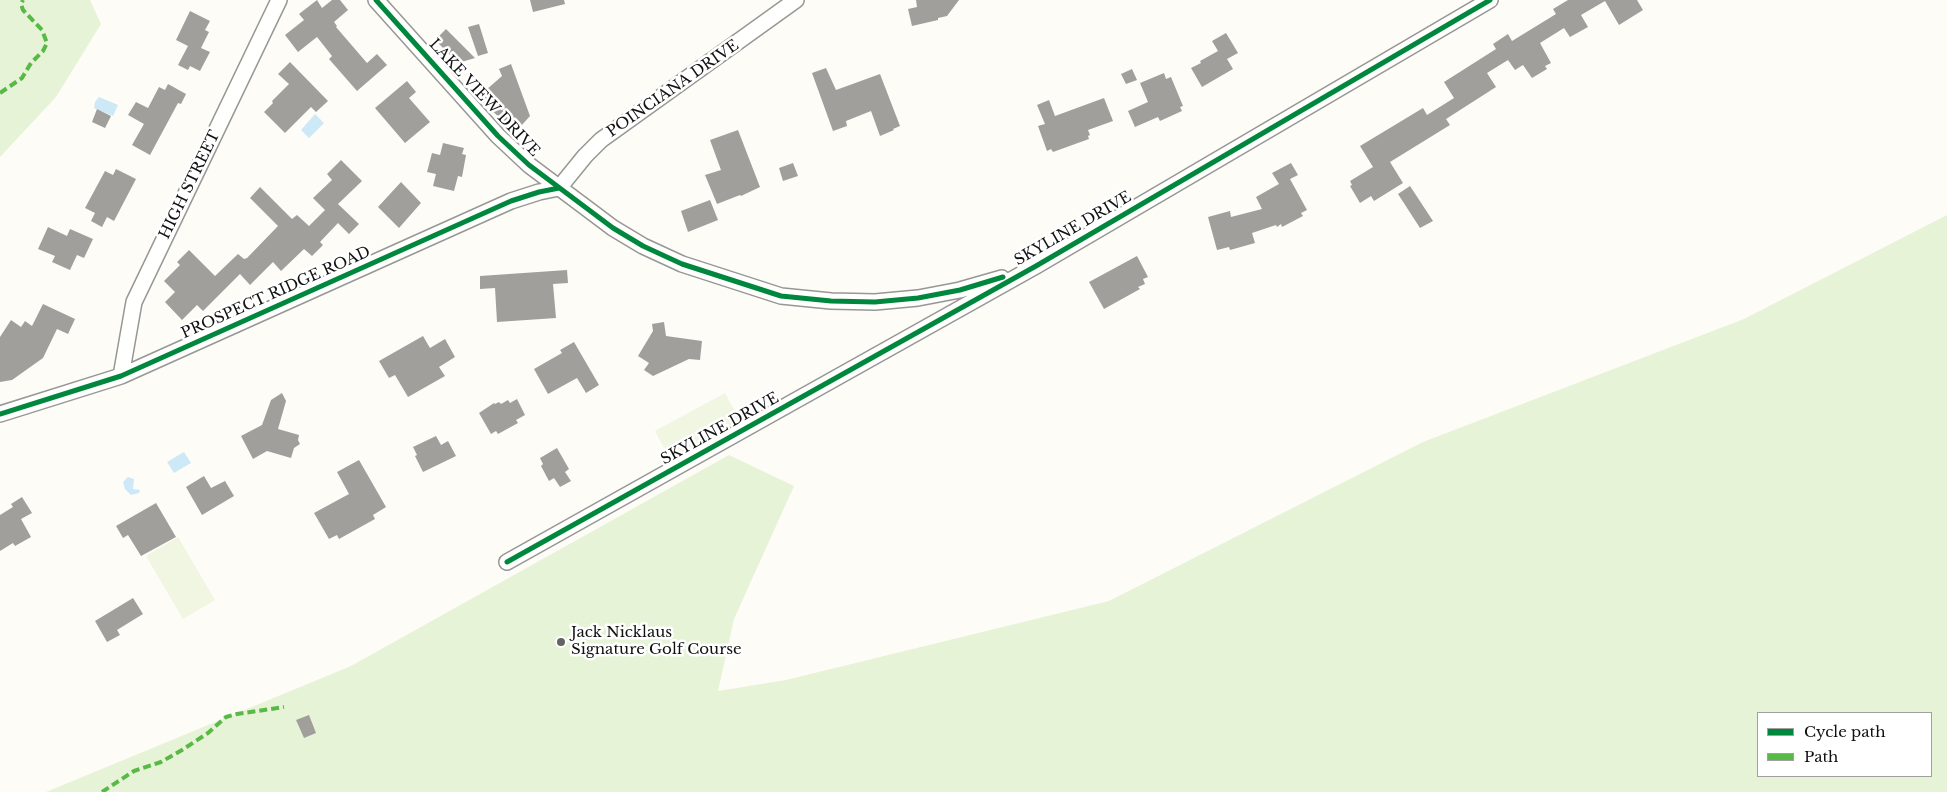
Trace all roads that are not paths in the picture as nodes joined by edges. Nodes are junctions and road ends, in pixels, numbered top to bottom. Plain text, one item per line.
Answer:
1 (279, 0) edge
2 (376, 0) edge
3 (796, 0) edge
4 (1490, 0) edge
5 (559, 188) junction
6 (1036, 266) junction
7 (121, 376) junction
8 (0, 414) edge
9 (507, 562) dead end

1 - 7 street, HIGH STREET
2 - 5 street, LAKE VIEW DRIVE
3 - 5 street, POINCIANA DRIVE
4 - 6 street, SKYLINE DRIVE
5 - 6 street, LAKE VIEW DRIVE
5 - 7 street, PROSPECT RIDGE ROAD
6 - 9 street, SKYLINE DRIVE
7 - 8 street, PROSPECT RIDGE ROAD

